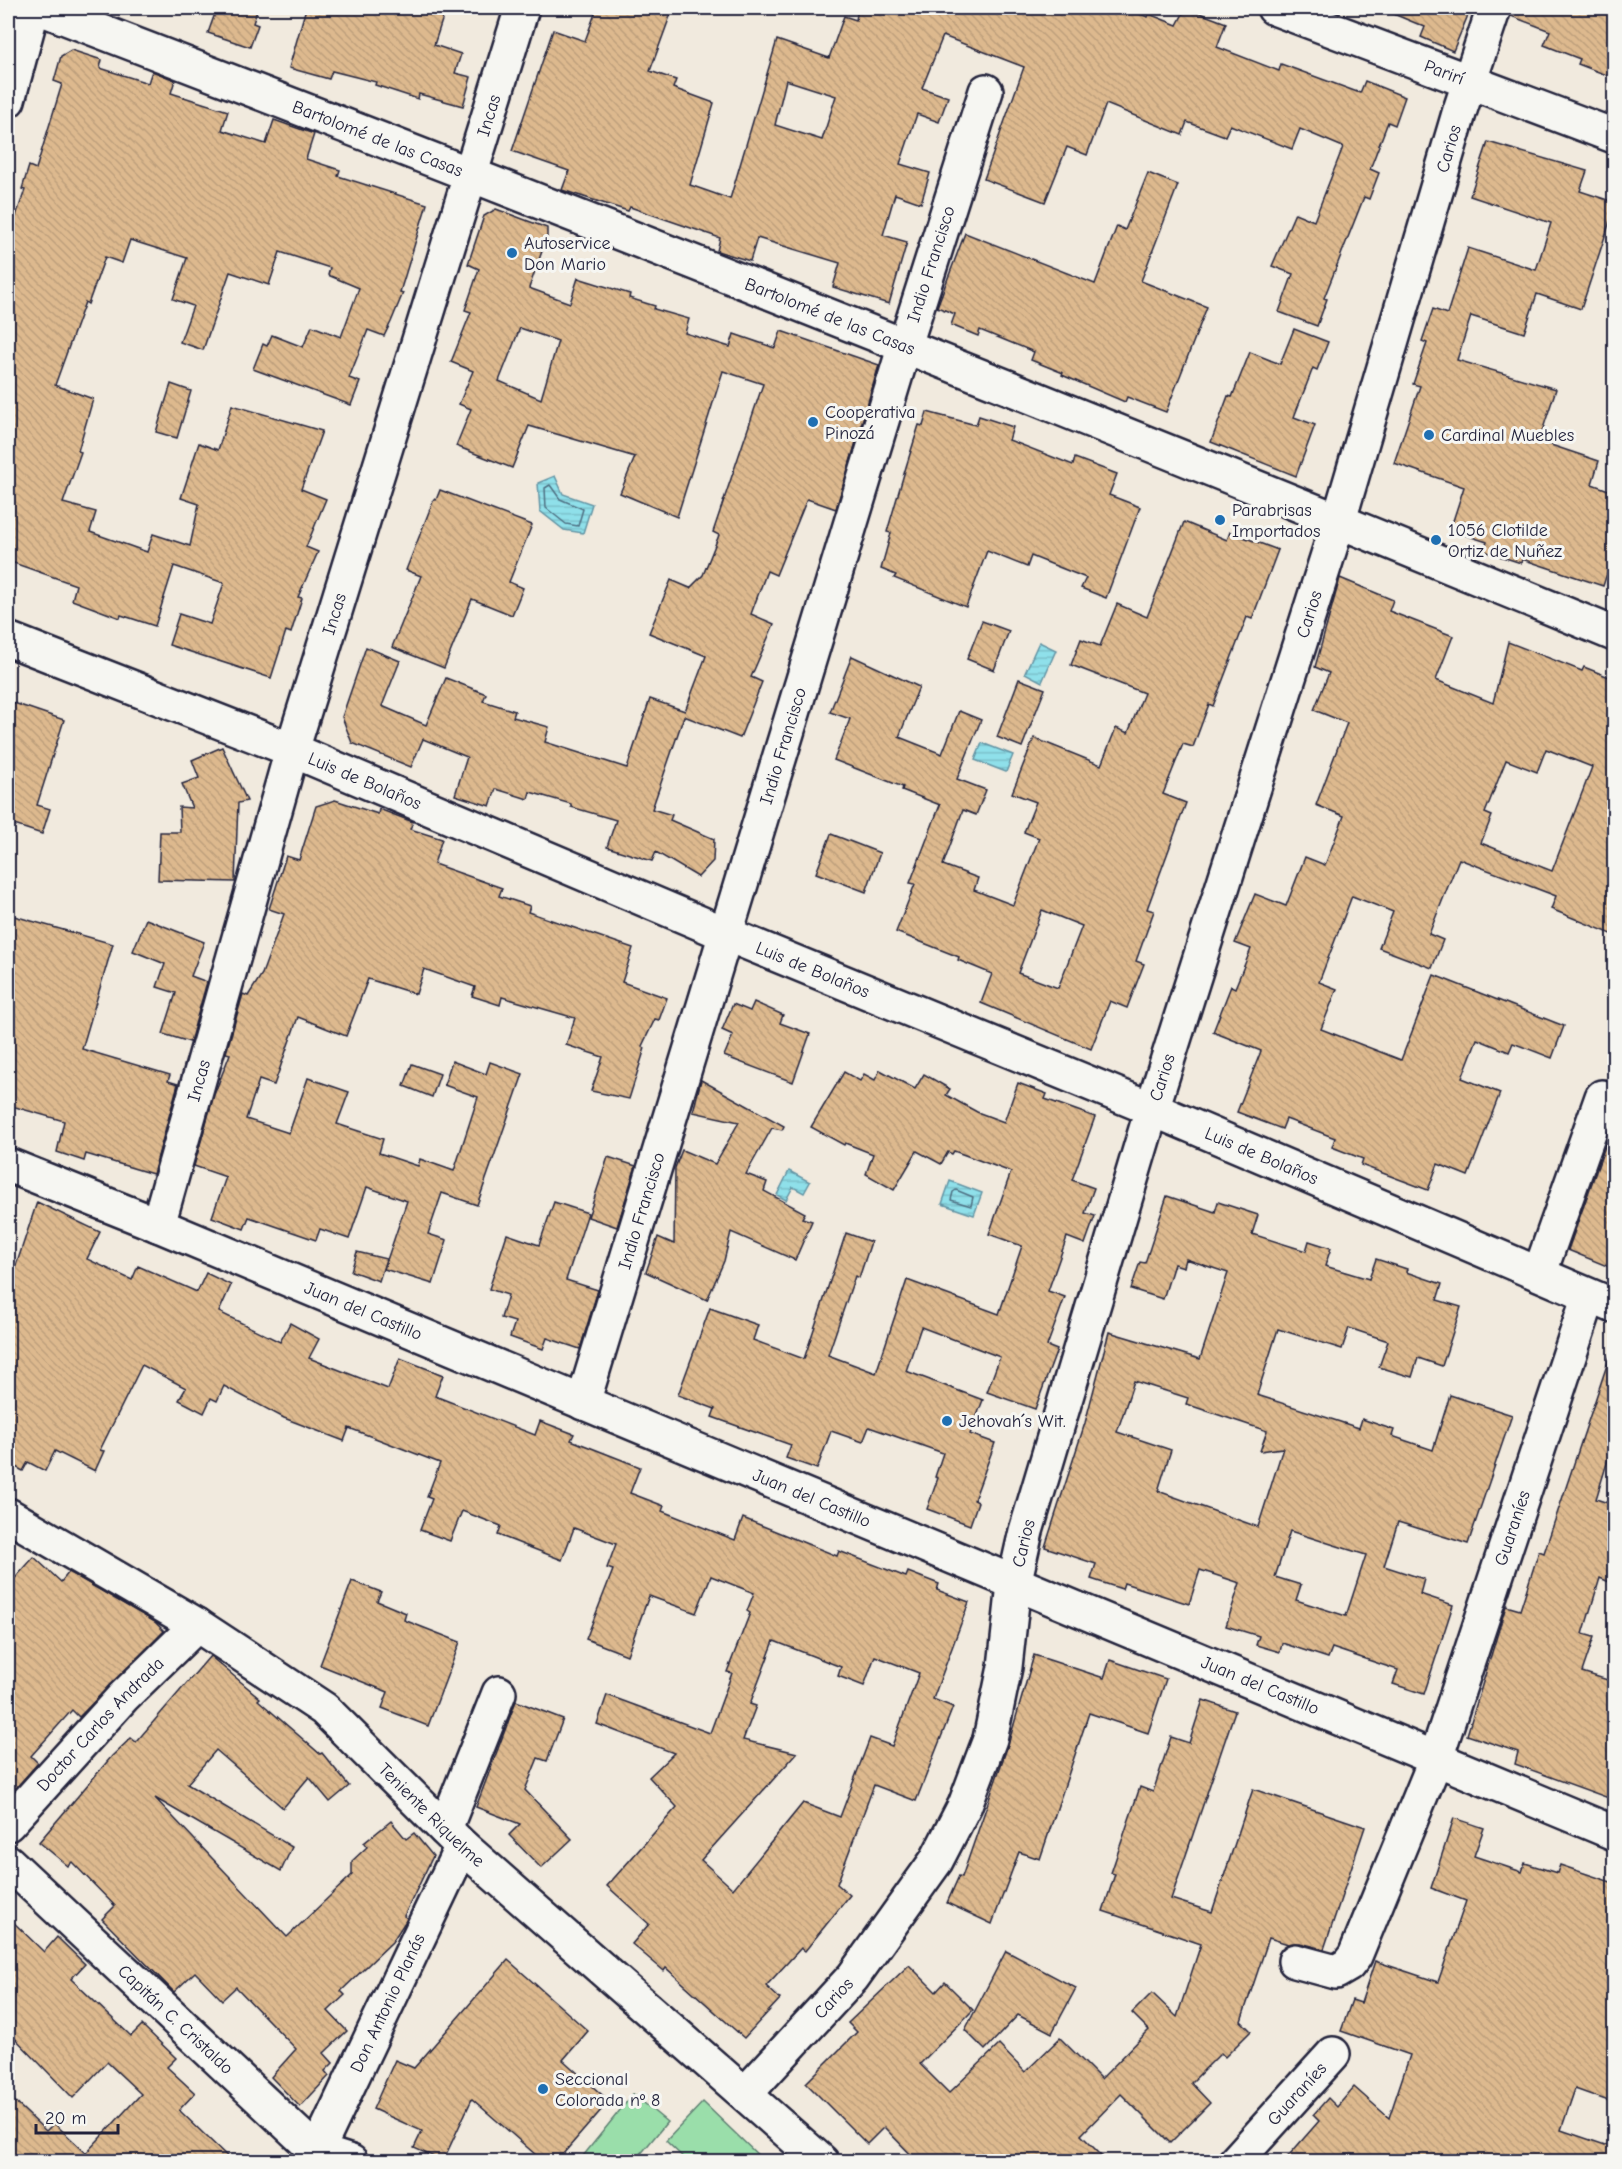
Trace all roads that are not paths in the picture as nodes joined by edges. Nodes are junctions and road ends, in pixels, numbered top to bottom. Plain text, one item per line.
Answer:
1 (33, 8) edge
2 (40, 8) edge
3 (522, 8) edge
4 (1274, 8) edge
5 (1494, 8) edge
6 (1468, 83) junction
7 (986, 91) dead end
8 (8, 100) edge
9 (1614, 136) edge
10 (471, 173) junction
11 (905, 345) junction
12 (1339, 520) junction
13 (1614, 634) edge
14 (8, 639) edge
15 (292, 750) junction
16 (726, 934) junction
17 (1602, 1097) dead end
18 (1152, 1109) junction
19 (8, 1165) edge
20 (158, 1225) junction
21 (1540, 1272) junction
22 (1602, 1301) edge
23 (582, 1403) junction
24 (8, 1515) edge
25 (1014, 1584) junction
26 (196, 1624) junction
27 (499, 1693) dead end
28 (1435, 1761) junction
29 (8, 1824) edge
30 (1614, 1833) edge
31 (454, 1837) junction
32 (8, 1862) edge
33 (1295, 1961) dead end
34 (1334, 2054) dead end
35 (746, 2094) junction
36 (314, 2156) edge
37 (351, 2162) edge
38 (822, 2162) edge
39 (1235, 2162) edge

1 - 8 street
2 - 10 street, Bartolomé de las Casas
3 - 10 street, Incas
4 - 6 street, Parirí
5 - 6 street, Carios
6 - 9 street, Parirí
6 - 12 street, Carios
7 - 11 street, Indio Francisco
10 - 11 street, Bartolomé de las Casas
10 - 15 street, Incas
11 - 12 street, Bartolomé de las Casas
11 - 16 street, Indio Francisco
12 - 13 street, Bartolomé de las Casas
12 - 18 street, Carios
14 - 15 street, Luis de Bolaños
15 - 16 street, Luis de Bolaños
15 - 20 street, Incas
16 - 18 street, Luis de Bolaños
16 - 23 street, Indio Francisco
17 - 21 street
18 - 21 street, Luis de Bolaños
18 - 25 street, Carios
19 - 20 street, Juan del Castillo
20 - 23 street, Juan del Castillo
21 - 22 street, Luis de Bolaños
22 - 28 street, Guaraníes
23 - 25 street, Juan del Castillo
24 - 26 street, Teniente Riquelme
25 - 28 street, Juan del Castillo
25 - 35 street, Carios
26 - 29 street, Doctor Carlos Andrada
26 - 31 street, Teniente Riquelme
27 - 31 street, Don Antonio Planás
28 - 30 street, Juan del Castillo
28 - 33 street, Guaraníes
31 - 35 street, Teniente Riquelme
31 - 36 street, Don Antonio Planás
32 - 36 street, Capitán C. Cristaldo
34 - 39 street, Guaraníes
35 - 38 street, Teniente Riquelme
36 - 37 street, Capitán C. Cristaldo

